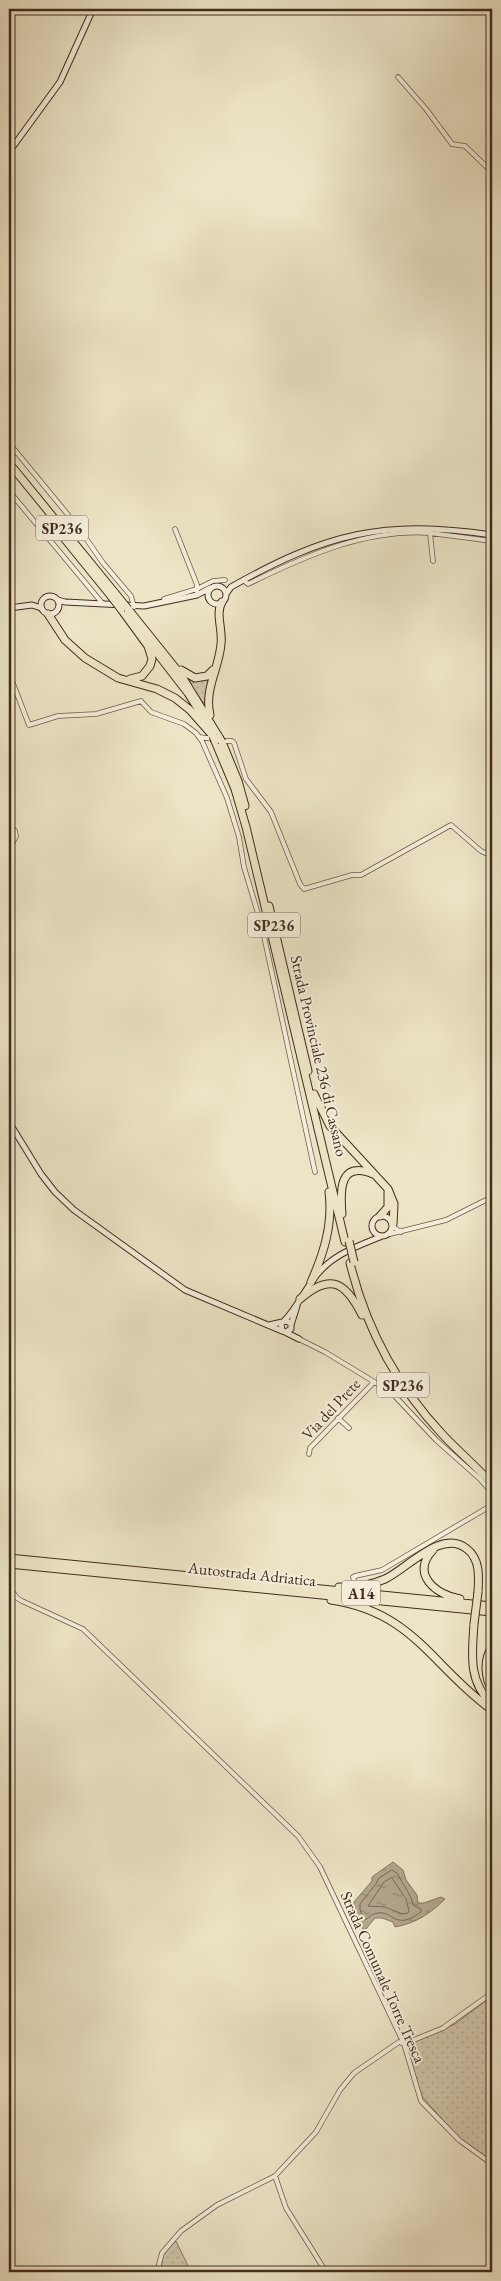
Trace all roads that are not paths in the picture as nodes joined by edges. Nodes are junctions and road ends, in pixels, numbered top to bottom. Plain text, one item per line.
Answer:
1 (93, 9) edge
2 (398, 77) dead end
3 (9, 152) edge
4 (492, 172) edge
5 (9, 443) edge
6 (9, 463) edge
7 (9, 471) edge
8 (9, 491) edge
9 (175, 529) dead end
10 (430, 533) junction
11 (492, 535) edge
12 (492, 541) edge
13 (434, 560) dead end
14 (225, 580) dead end
15 (243, 580) junction
16 (222, 587) junction
17 (231, 587) junction
18 (197, 588) junction
19 (210, 588) junction
20 (113, 594) junction
21 (226, 594) junction
22 (197, 595) junction
23 (42, 599) junction
24 (58, 600) junction
25 (65, 602) junction
26 (164, 602) junction
27 (211, 602) junction
28 (222, 602) junction
29 (103, 604) junction
30 (32, 605) junction
31 (9, 608) edge
32 (41, 608) junction
33 (128, 608) junction
34 (58, 609) junction
35 (219, 612) junction
36 (51, 617) junction
37 (148, 634) junction
38 (216, 666) junction
39 (9, 673) edge
40 (118, 678) junction
41 (211, 721) junction
42 (199, 737) junction
43 (217, 739) junction
44 (9, 825) edge
45 (9, 850) edge
46 (492, 856) edge
47 (307, 1075) junction
48 (314, 1094) junction
49 (9, 1122) edge
50 (326, 1166) junction
51 (315, 1172) dead end
52 (376, 1175) junction
53 (388, 1189) junction
54 (492, 1197) edge
55 (342, 1214) junction
56 (380, 1216) junction
57 (393, 1226) junction
58 (372, 1230) junction
59 (401, 1232) junction
60 (390, 1234) junction
61 (380, 1237) junction
62 (347, 1242) junction
63 (362, 1243) junction
64 (352, 1262) junction
65 (311, 1282) junction
66 (299, 1301) junction
67 (282, 1322) junction
68 (266, 1325) junction
69 (291, 1326) junction
70 (284, 1331) junction
71 (299, 1339) junction
72 (376, 1339) junction
73 (374, 1382) junction
74 (391, 1392) junction
75 (404, 1394) tunnel mouth
76 (338, 1418) junction
77 (348, 1428) dead end
78 (309, 1454) dead end
79 (492, 1478) edge
80 (492, 1484) edge
81 (492, 1493) edge
82 (492, 1506) edge
83 (442, 1544) junction
84 (9, 1558) edge
85 (9, 1564) edge
86 (230, 1580) junction
87 (354, 1580) dead end
88 (9, 1587) edge
89 (269, 1590) junction
90 (492, 1605) edge
91 (492, 1612) edge
92 (492, 1647) edge
93 (492, 1690) edge
94 (492, 1704) edge
95 (492, 1710) edge
96 (492, 1994) edge
97 (404, 2044) junction
98 (492, 2164) edge
99 (275, 2176) junction
100 (156, 2272) edge
101 (326, 2272) edge

1 - 3 main road
2 - 4 street
5 - 33 street
6 - 20 highway, Strada Provinciale 236 di Cassano / SP236
7 - 20 highway, Strada Provinciale 236 di Cassano / SP236
8 - 29 street
9 - 18 street
10 - 12 street
10 - 13 street
10 - 15 street
11 - 15 main road
14 - 18 street
15 - 17 main road
16 - 17 main road
16 - 19 main road
16 - 21 main road
17 - 21 main road
18 - 22 street
18 - 26 street
19 - 22 main road
19 - 27 main road
20 - 33 highway, Strada Provinciale 236 di Cassano / SP236, bridge
21 - 28 main road
22 - 26 main road
22 - 27 main road
23 - 24 main road
23 - 30 main road
23 - 32 main road
24 - 25 main road
24 - 34 main road
25 - 29 main road
25 - 34 main road
26 - 33 main road
27 - 28 main road
27 - 35 highway
28 - 35 highway
29 - 33 main road
30 - 31 main road
30 - 32 main road
32 - 36 main road
33 - 37 highway, Strada Provinciale 236 di Cassano / SP236
33 - 40 highway
33 - 43 highway, Strada Provinciale 236 di Cassano / SP236
34 - 36 highway
35 - 38 highway
36 - 40 highway
37 - 38 highway
37 - 41 highway, Strada Provinciale 236 di Cassano / SP236
38 - 41 highway
39 - 42 street
40 - 43 highway
41 - 43 highway, Strada Provinciale 236 di Cassano / SP236
42 - 46 street
42 - 51 street
43 - 47 highway, Strada Provinciale 236 di Cassano / SP236
44 - 45 street
47 - 48 highway, Strada Provinciale 236 di Cassano / SP236
47 - 50 highway, Strada Provinciale 236 di Cassano / SP236
48 - 52 highway
48 - 55 highway, Strada Provinciale 236 di Cassano / SP236
49 - 68 main road
50 - 62 highway, Strada Provinciale 236 di Cassano / SP236
50 - 65 highway
52 - 53 highway
52 - 55 highway
53 - 56 highway
53 - 57 highway
54 - 59 street
55 - 62 highway, Strada Provinciale 236 di Cassano / SP236
56 - 57 main road
56 - 58 main road
57 - 59 street
57 - 60 main road
58 - 61 main road
58 - 63 main road
59 - 60 street
60 - 61 main road
61 - 63 main road
62 - 64 highway, Strada Provinciale 236 di Cassano / SP236
63 - 65 main road
64 - 72 highway, Strada Provinciale 236 di Cassano / SP236
64 - 79 highway, Strada Provinciale 236 di Cassano / SP236
65 - 66 main road
66 - 67 main road
66 - 69 main road
66 - 72 highway
67 - 68 main road
67 - 69 main road
67 - 70 main road
68 - 70 main road
69 - 70 main road
69 - 71 main road
70 - 71 main road
71 - 73 street
72 - 80 highway, Strada Provinciale 236 di Cassano / SP236
73 - 74 street
73 - 76 street, Via del Prete
74 - 75 street
74 - 81 street
76 - 77 street
76 - 78 street, Via del Prete
82 - 87 street
83 - 86 highway, A14
83 - 90 highway, A14
83 - 94 highway, bridge
84 - 86 highway, Autostrada Adriatica / A14
85 - 89 highway, Autostrada Adriatica / A14
86 - 90 highway, Autostrada Adriatica / A14
88 - 97 street, Strada Comunale Torre Tresca
89 - 91 highway, Autostrada Adriatica / A14
89 - 95 highway, A14
92 - 93 highway
96 - 97 street
97 - 98 street, Strada Comunale Torre Tresca
97 - 99 street
99 - 100 street
99 - 101 street

